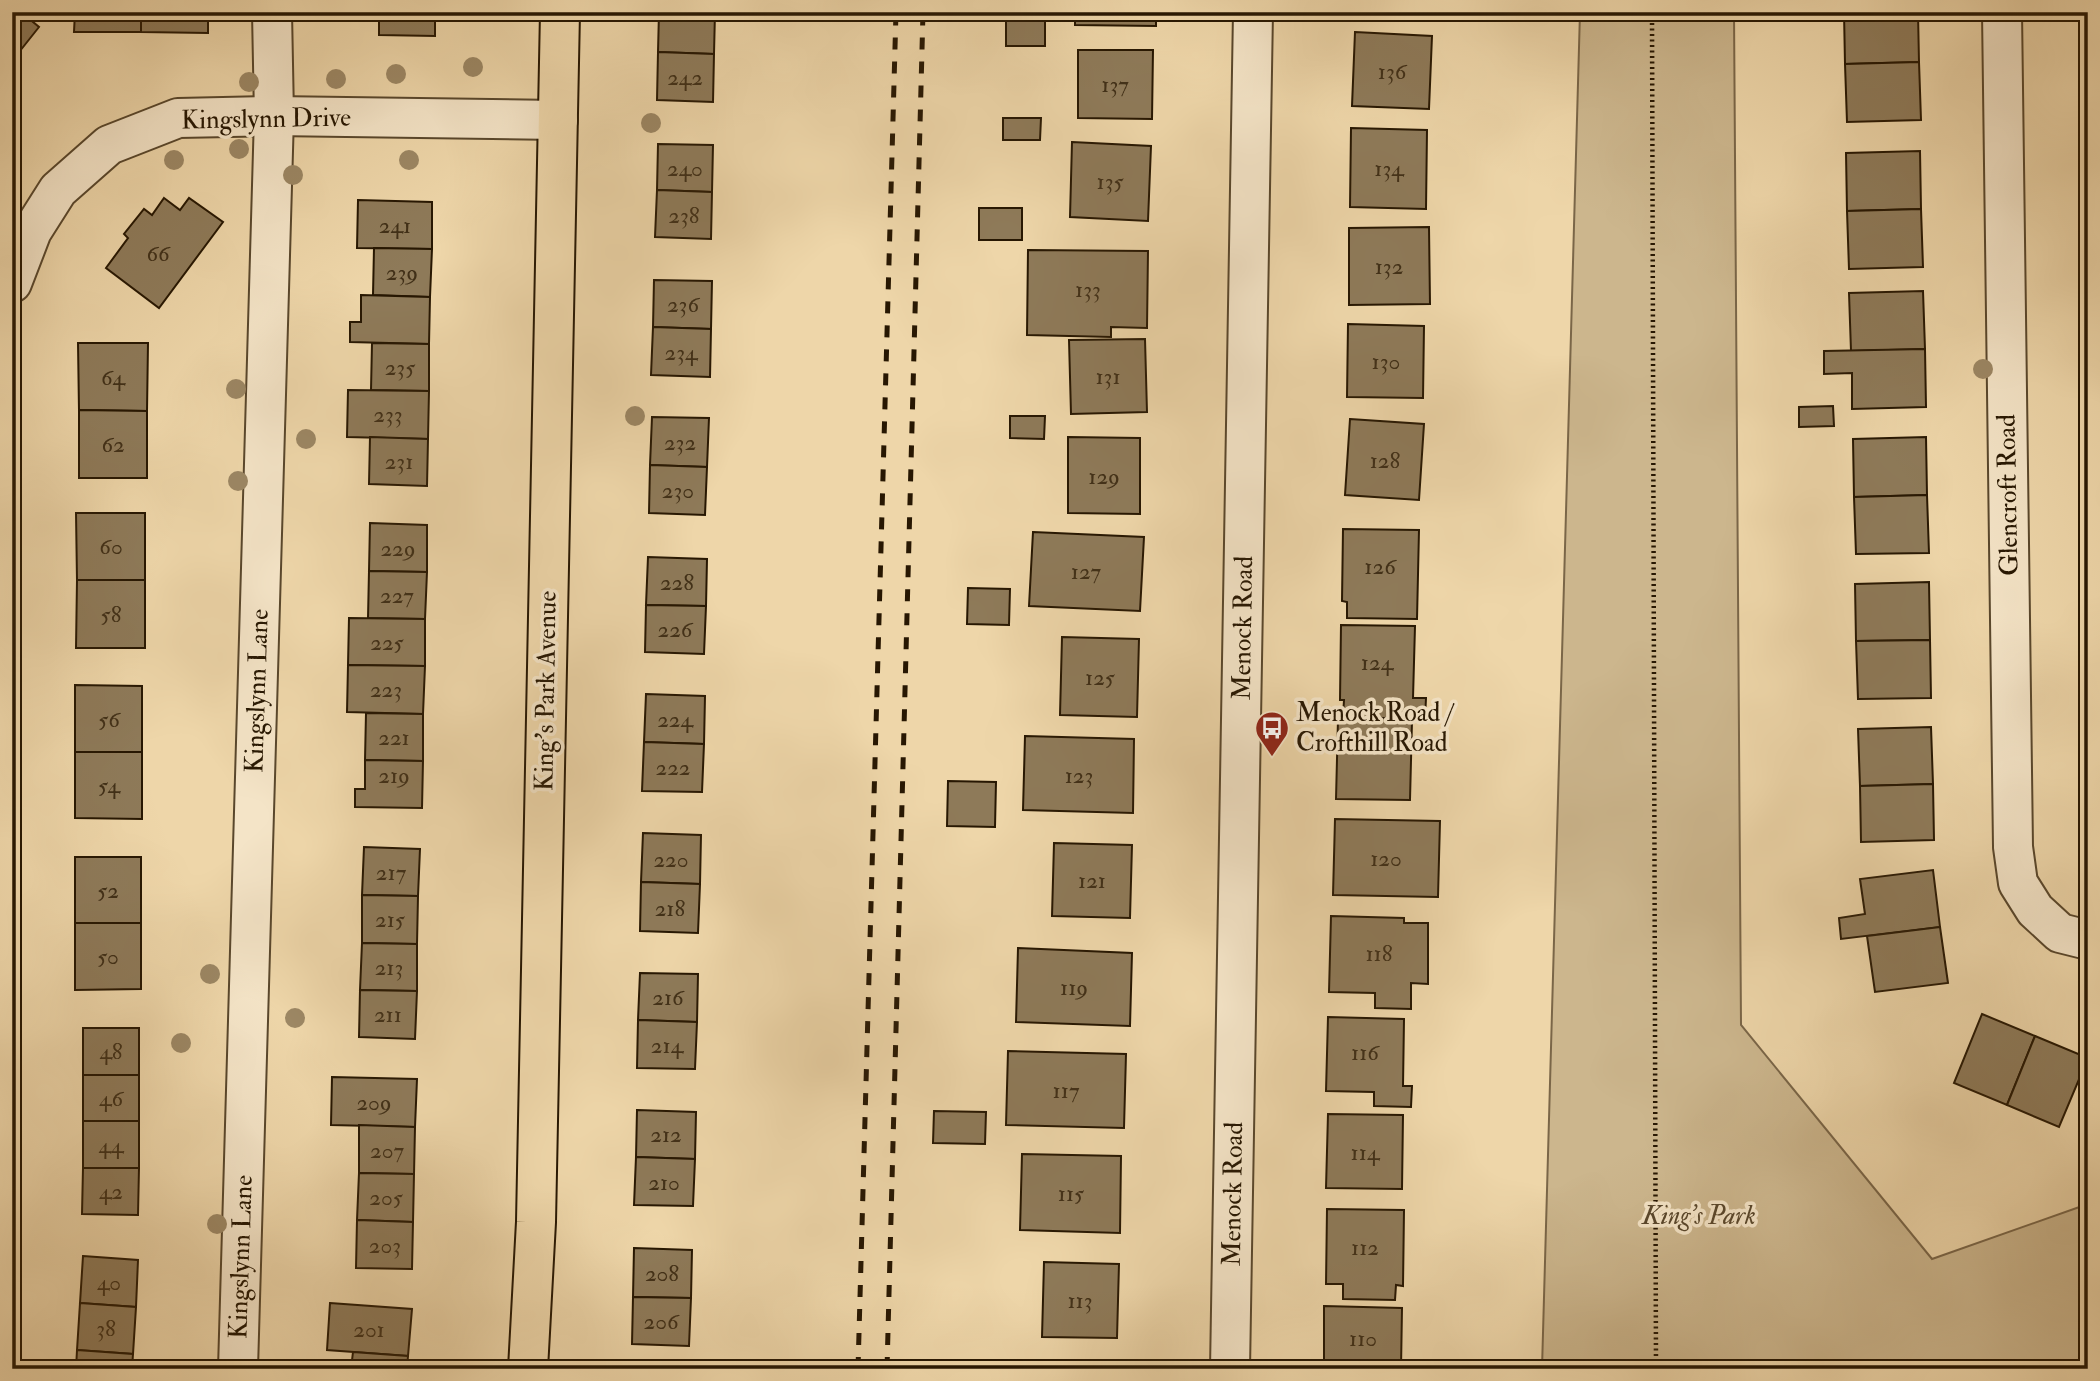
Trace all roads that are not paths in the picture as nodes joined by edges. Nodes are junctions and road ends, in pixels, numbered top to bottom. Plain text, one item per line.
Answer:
1 (272, 12) edge
2 (560, 12) edge
3 (1253, 12) edge
4 (2002, 12) edge
5 (274, 116) junction
6 (558, 120) junction
7 (12, 283) edge
8 (2088, 940) edge
9 (238, 1369) edge
10 (528, 1369) edge
11 (1230, 1369) edge

1 - 5 street, Kingslynn Lane
2 - 6 main road, King's Park Avenue
3 - 11 street, Menock Road
4 - 8 street, Glencroft Road
5 - 6 street, Kingslynn Drive
5 - 7 street, Kingslynn Drive
5 - 9 street, Kingslynn Lane
6 - 10 main road, King's Park Avenue

